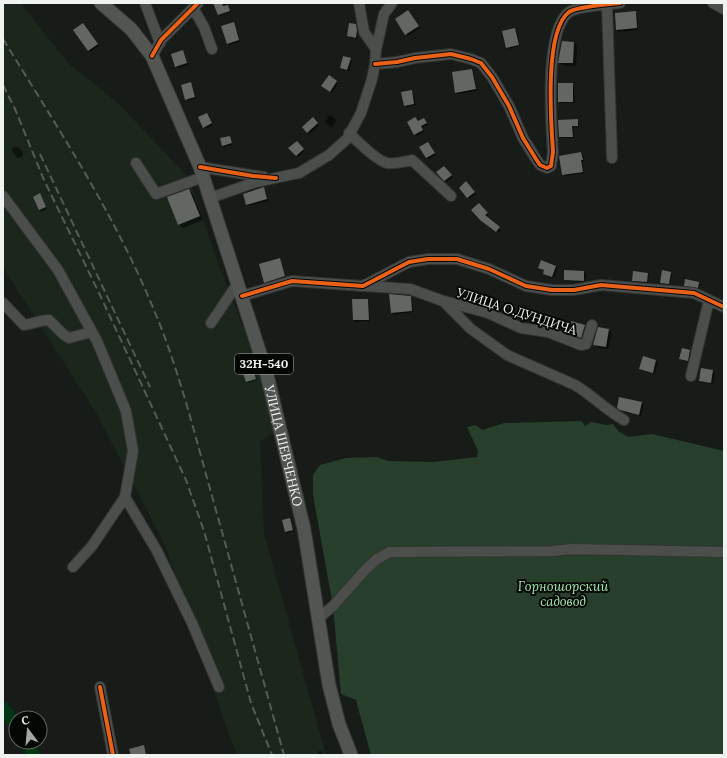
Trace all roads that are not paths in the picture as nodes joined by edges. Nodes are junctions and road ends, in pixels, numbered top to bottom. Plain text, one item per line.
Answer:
1 (102, 3) edge
2 (145, 3) edge
3 (358, 3) edge
4 (392, 3) edge
5 (620, 3) edge
6 (713, 3) edge
7 (602, 4) edge
8 (196, 6) edge
9 (724, 10) edge
10 (160, 43) junction
11 (212, 49) dead end
12 (376, 50) junction
13 (152, 56) junction
14 (375, 64) junction
15 (350, 134) junction
16 (612, 158) dead end
17 (136, 163) dead end
18 (202, 172) junction
19 (276, 178) junction
20 (451, 196) dead end
21 (4, 198) edge
22 (210, 198) junction
23 (238, 283) junction
24 (363, 286) junction
25 (242, 296) junction
26 (710, 300) junction
27 (444, 301) junction
28 (3, 303) edge
29 (724, 307) edge
30 (211, 323) dead end
31 (592, 325) dead end
32 (92, 332) junction
33 (691, 376) dead end
34 (624, 420) dead end
35 (125, 497) junction
36 (724, 552) edge
37 (73, 567) dead end
38 (319, 618) junction
39 (100, 687) dead end
40 (219, 687) dead end
41 (113, 755) edge
42 (351, 755) edge

1 - 13 main road, УЛИЦА ШЕВЧЕНКО / 32Н-540
2 - 10 street
3 - 12 street
4 - 12 street
5 - 7 street
6 - 9 street
7 - 14 street
7 - 16 street
8 - 10 street
8 - 11 street
10 - 13 street
12 - 14 street
13 - 18 main road, УЛИЦА ШЕВЧЕНКО / 32Н-540
14 - 15 street
15 - 19 street
15 - 20 street
17 - 18 street
18 - 19 street
18 - 22 main road, УЛИЦА ШЕВЧЕНКО / 32Н-540
19 - 22 street
21 - 32 street
22 - 23 main road, УЛИЦА ШЕВЧЕНКО / 32Н-540
23 - 25 main road, УЛИЦА ШЕВЧЕНКО / 32Н-540
23 - 30 street
24 - 25 street, УЛИЦА О.ДУНДИЧА
24 - 26 street, УЛИЦА О.ДУНДИЧА
24 - 27 street, УЛИЦА О.ДУНДИЧА
25 - 38 main road, УЛИЦА ШЕВЧЕНКО / 32Н-540
26 - 29 street, УЛИЦА О.ДУНДИЧА
26 - 33 street
27 - 31 street, УЛИЦА О.ДУНДИЧА
27 - 34 street, УЛИЦА О.ДУНДИЧА
28 - 32 street
32 - 35 street
35 - 37 street
35 - 40 street
36 - 38 street
38 - 42 main road, УЛИЦА ШЕВЧЕНКО / 32Н-540
39 - 41 street

